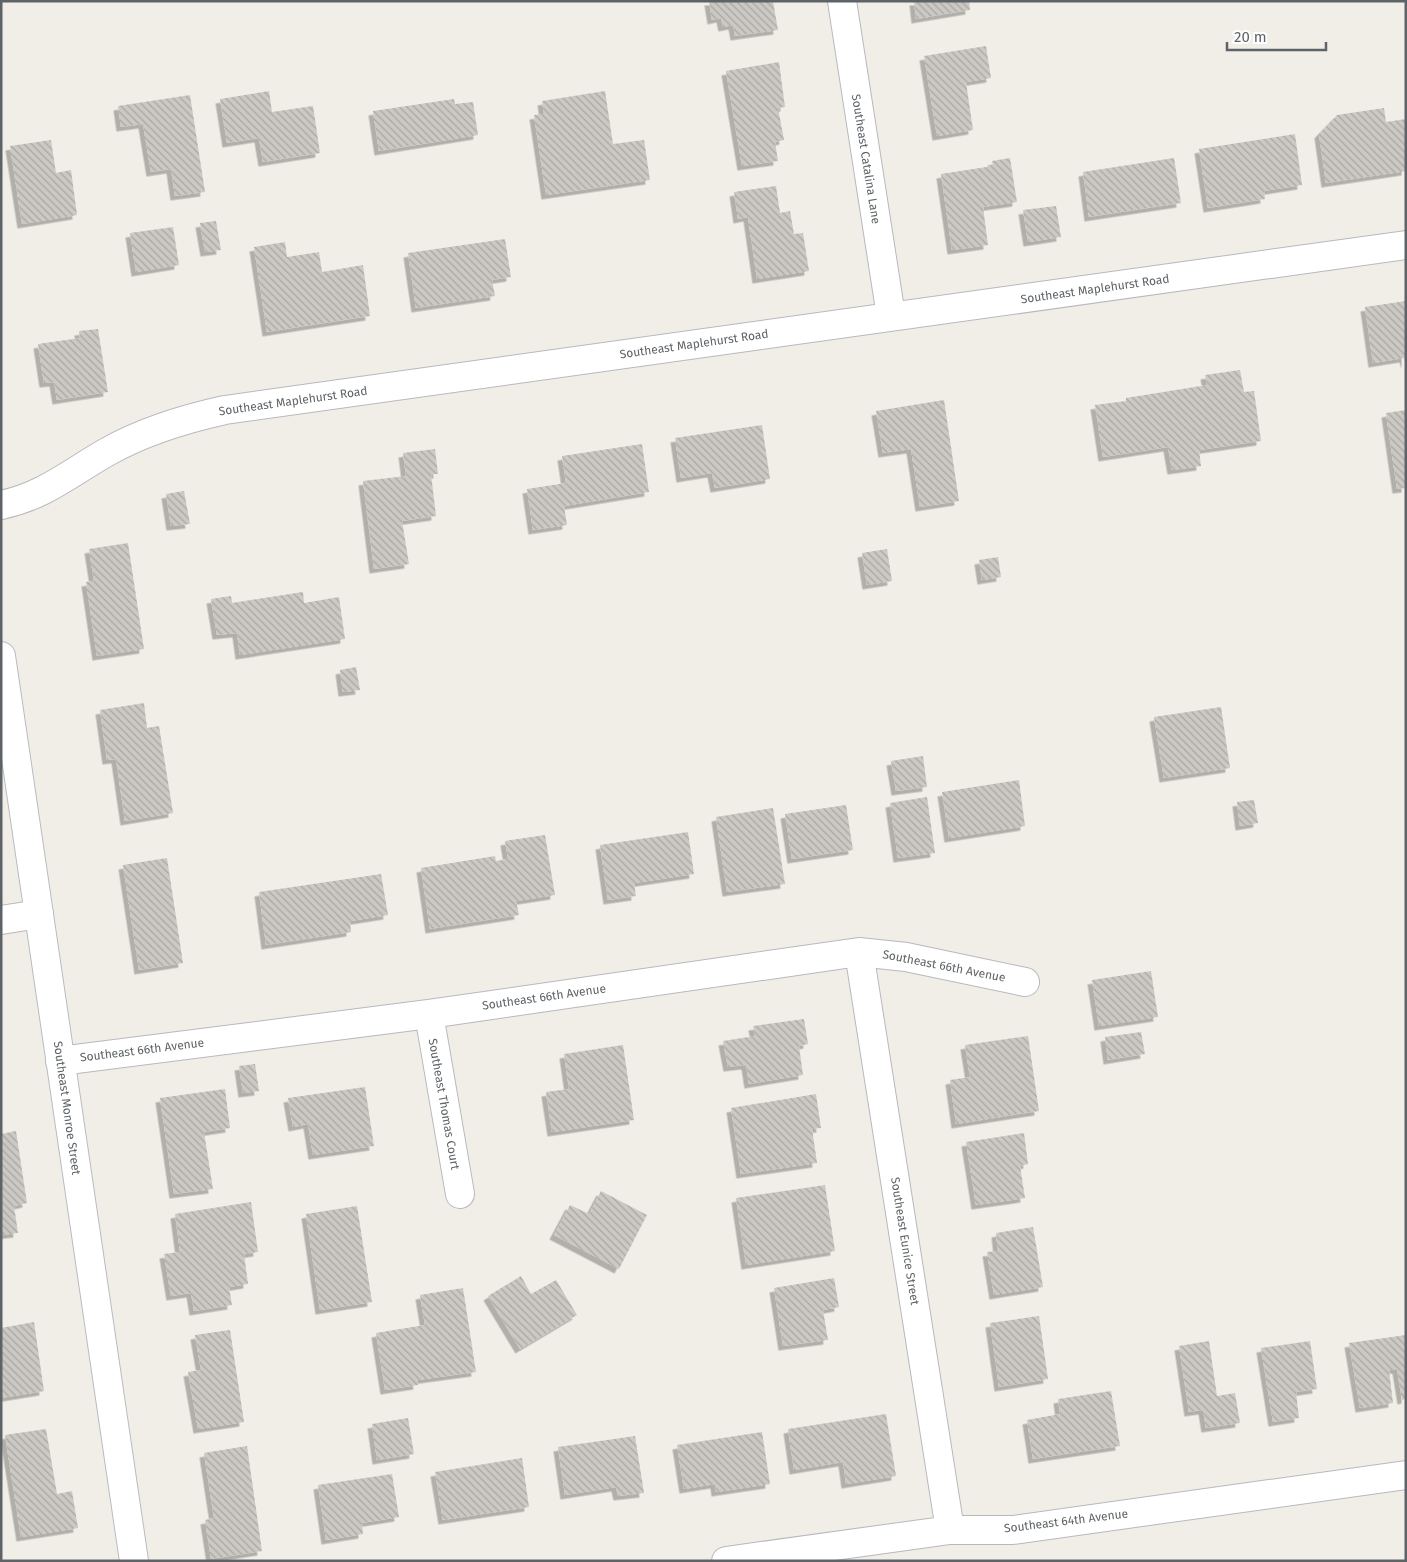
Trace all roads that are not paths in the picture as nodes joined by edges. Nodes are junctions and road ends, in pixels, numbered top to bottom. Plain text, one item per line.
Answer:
1 (842, 1) edge
2 (1406, 245) edge
3 (891, 316) junction
4 (1, 505) edge
5 (1, 656) edge
6 (39, 914) junction
7 (1, 920) edge
8 (859, 952) junction
9 (1025, 982) dead end
10 (429, 1014) junction
11 (60, 1061) junction
12 (460, 1194) dead end
13 (1406, 1475) edge
14 (950, 1530) junction
15 (134, 1561) edge
16 (726, 1561) edge

1 - 3 street, Southeast Catalina Lane
2 - 3 street, Southeast Maplehurst Road
3 - 4 street, Southeast Maplehurst Road
5 - 6 street, Southeast Monroe Street
6 - 7 street
6 - 11 street, Southeast Monroe Street
8 - 9 street, Southeast 66th Avenue
8 - 10 street, Southeast 66th Avenue
8 - 14 street, Southeast Eunice Street
10 - 11 street, Southeast 66th Avenue
10 - 12 street, Southeast Thomas Court
11 - 15 street, Southeast Monroe Street
13 - 14 street, Southeast 64th Avenue
14 - 16 street, Southeast 64th Avenue

